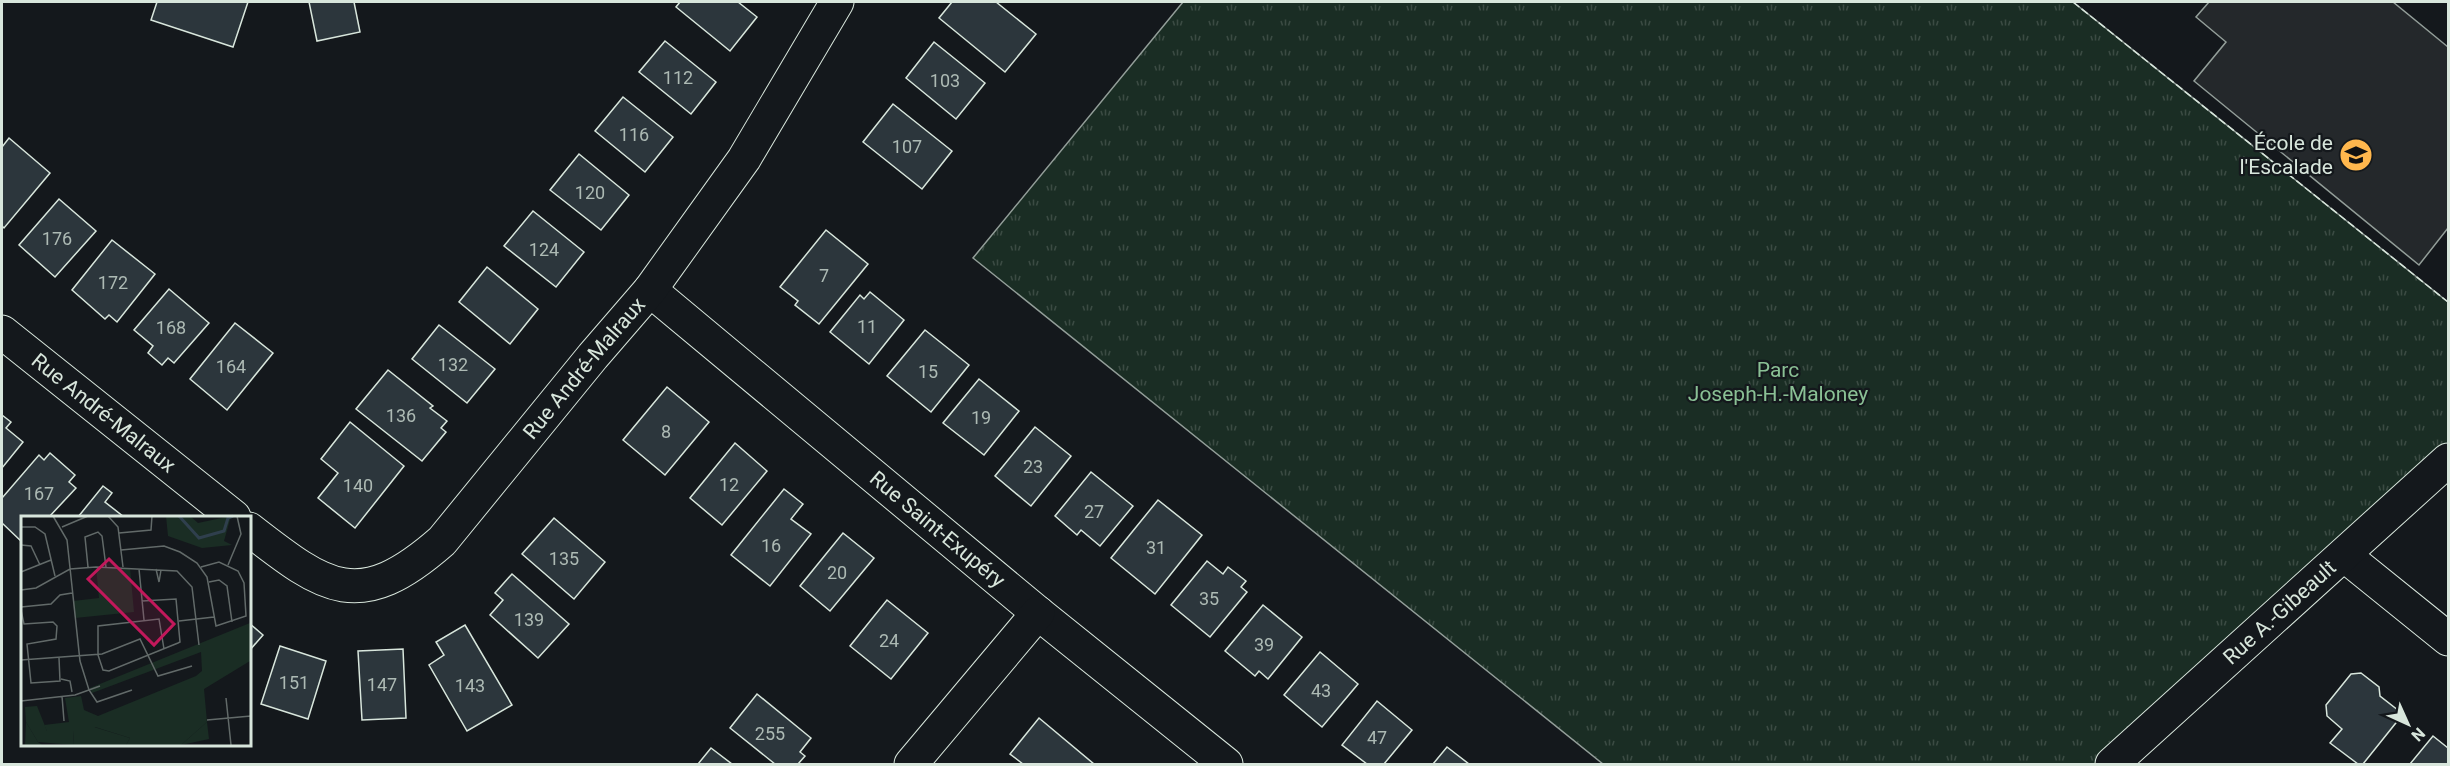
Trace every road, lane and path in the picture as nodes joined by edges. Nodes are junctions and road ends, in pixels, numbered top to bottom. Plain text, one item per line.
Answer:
1 (837, 2) edge
2 (650, 290) junction
3 (2, 332) edge
4 (2448, 460) edge
5 (233, 516) edge
6 (250, 529) edge
7 (2344, 555) junction
8 (1038, 613) junction
9 (2448, 639) edge
10 (911, 765) edge
11 (1226, 765) edge
12 (2112, 765) edge

1 - 2 street, Rue André-Malraux
2 - 6 street, Rue André-Malraux
2 - 8 street, Rue Saint-Exupéry
3 - 5 street, Rue André-Malraux
4 - 7 street, Rue A.-Gibeault
7 - 9 street
7 - 12 street, Rue A.-Gibeault
8 - 10 street
8 - 11 street, Rue Saint-Exupéry

